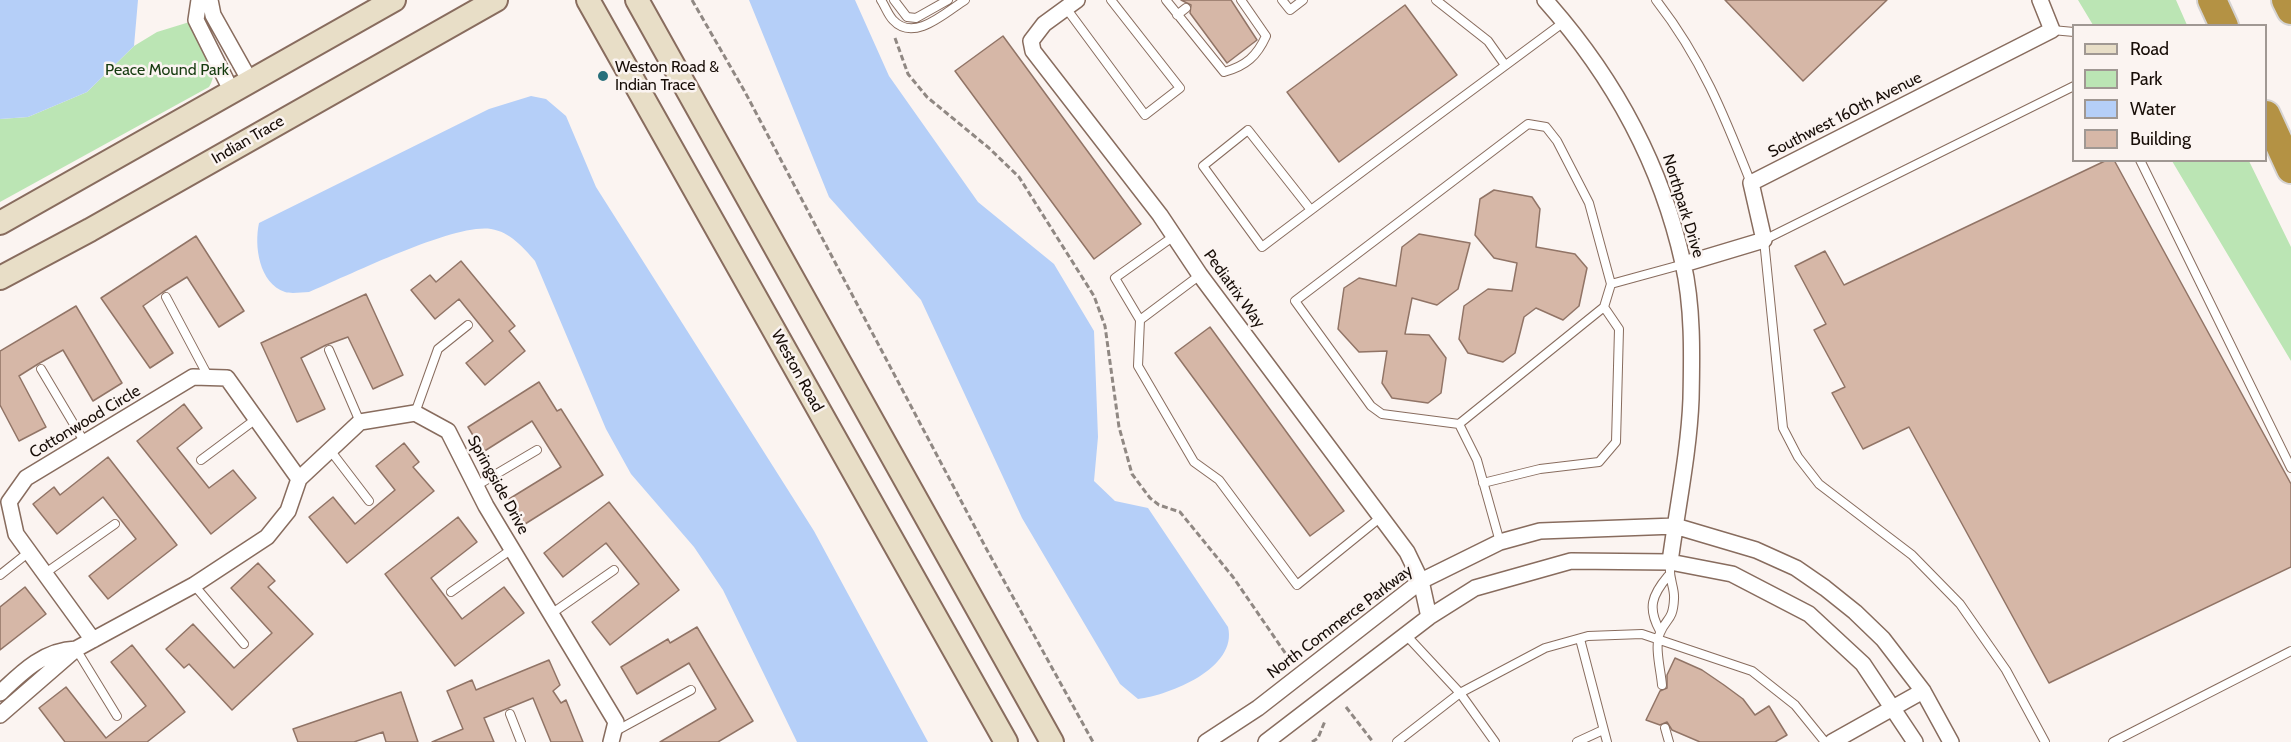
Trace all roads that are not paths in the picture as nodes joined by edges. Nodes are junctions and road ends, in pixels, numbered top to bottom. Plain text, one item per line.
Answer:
1 (199, 0) edge
2 (210, 0) edge
3 (394, 0) edge
4 (496, 0) edge
5 (588, 0) edge
6 (638, 0) edge
7 (881, 0) edge
8 (894, 0) edge
9 (948, 0) edge
10 (965, 0) edge
11 (1111, 0) edge
12 (1166, 0) edge
13 (1241, 0) edge
14 (1282, 0) edge
15 (1303, 0) edge
16 (1436, 0) edge
17 (1545, 0) edge
18 (1656, 0) edge
19 (2040, 0) edge
20 (2212, 0) edge
21 (2286, 0) edge
22 (1071, 4) edge
23 (1186, 8) dead end
24 (2291, 10) edge
25 (1177, 15) junction
26 (1564, 22) junction
27 (2222, 24) edge
28 (2052, 30) junction
29 (2072, 32) edge
30 (1505, 65) junction
31 (241, 86) junction
32 (2072, 86) edge
33 (2267, 119) edge
34 (2141, 162) edge
35 (2291, 169) edge
36 (1751, 183) junction
37 (1311, 210) junction
38 (0, 223) edge
39 (1174, 236) junction
40 (1764, 240) junction
41 (1684, 264) junction
42 (1200, 275) junction
43 (0, 278) edge
44 (1611, 284) junction
45 (166, 297) dead end
46 (1604, 307) junction
47 (1140, 320) junction
48 (468, 325) dead end
49 (329, 350) dead end
50 (41, 369) dead end
51 (209, 378) junction
52 (415, 413) junction
53 (256, 419) junction
54 (360, 422) junction
55 (1459, 424) junction
56 (85, 443) junction
57 (330, 450) junction
58 (537, 450) dead end
59 (201, 460) dead end
60 (2291, 468) edge
61 (299, 478) junction
62 (1484, 483) junction
63 (476, 486) junction
64 (5, 501) edge
65 (369, 501) dead end
66 (1381, 518) junction
67 (115, 524) dead end
68 (1675, 525) junction
69 (1500, 542) junction
70 (512, 549) junction
71 (29, 552) junction
72 (1669, 569) junction
73 (614, 570) dead end
74 (44, 574) junction
75 (0, 575) edge
76 (1421, 581) junction
77 (194, 585) junction
78 (451, 592) dead end
79 (551, 614) junction
80 (1429, 617) junction
81 (1406, 635) junction
82 (1659, 635) junction
83 (1580, 639) junction
84 (93, 640) junction
85 (244, 644) dead end
86 (76, 649) junction
87 (2291, 651) edge
88 (1662, 685) dead end
89 (691, 690) dead end
90 (1923, 691) junction
91 (0, 693) edge
92 (1461, 693) junction
93 (1894, 708) junction
94 (510, 714) dead end
95 (0, 716) edge
96 (117, 716) dead end
97 (1665, 728) dead end
98 (1603, 730) junction
99 (612, 737) edge
100 (521, 742) edge
101 (1006, 742) edge
102 (1052, 742) edge
103 (1206, 742) edge
104 (1266, 742) edge
105 (1397, 742) edge
106 (1495, 742) edge
107 (1577, 742) edge
108 (1607, 742) edge
109 (1669, 742) edge
110 (1825, 742) edge
111 (1832, 742) edge
112 (1915, 742) edge
113 (1951, 742) edge
114 (2044, 742) edge
115 (2113, 742) edge

1 - 31 street
2 - 31 street
3 - 31 main road
4 - 43 main road, Indian Trace
5 - 101 main road, Weston Road
6 - 102 main road
7 - 10 lane
8 - 9 lane
11 - 22 lane
12 - 25 lane
13 - 25 lane
14 - 15 lane
16 - 30 lane
17 - 26 street, Northpark Drive
18 - 36 lane
19 - 28 street
20 - 27 highway
21 - 24 highway
22 - 39 street, Pediatrix Way
23 - 25 lane
26 - 30 lane
26 - 41 street, Northpark Drive
28 - 29 lane
28 - 36 street, Southwest 160th Avenue
30 - 37 lane
31 - 38 main road
32 - 40 lane
33 - 35 highway
34 - 60 lane
36 - 40 street
37 - 37 lane
39 - 42 street, Pediatrix Way
39 - 47 lane
40 - 41 street
40 - 114 lane
41 - 44 lane
41 - 68 street, Northpark Drive
42 - 47 lane
42 - 66 street, Pediatrix Way
44 - 46 lane
44 - 55 lane
45 - 51 lane
46 - 55 lane
46 - 62 lane
47 - 66 lane
48 - 52 lane
49 - 54 lane
50 - 56 lane
51 - 53 street
51 - 56 street, Cottonwood Circle
52 - 54 street
52 - 63 street, Springside Drive
53 - 59 lane
53 - 61 street
54 - 57 street
55 - 62 lane
56 - 64 street, Cottonwood Circle
57 - 61 street
57 - 65 lane
58 - 63 lane
61 - 77 street
62 - 69 lane
63 - 70 street, Springside Drive
64 - 71 street, Cottonwood Circle
66 - 76 street, Pediatrix Way
67 - 74 lane
68 - 69 street, North Commerce Parkway
68 - 72 street, Northpark Drive
68 - 90 street, North Commerce Parkway
69 - 76 street, North Commerce Parkway
70 - 78 lane
70 - 79 street, Springside Drive
71 - 74 street, Cottonwood Circle
71 - 75 lane
72 - 80 street
72 - 82 lane
72 - 82 lane
72 - 93 street
73 - 79 lane
74 - 84 street, Cottonwood Circle
76 - 80 street, Pediatrix Way
76 - 103 street, North Commerce Parkway
77 - 84 street
77 - 85 lane
79 - 99 street, Springside Drive
80 - 81 street
81 - 92 lane
81 - 104 street
82 - 83 lane
82 - 88 lane
82 - 110 lane
83 - 92 lane
83 - 98 lane
84 - 86 street
86 - 91 street
86 - 95 street
86 - 96 lane
87 - 115 lane
89 - 99 lane
90 - 93 street
90 - 113 street, North Commerce Parkway
92 - 105 lane
92 - 106 lane
93 - 111 street
93 - 112 street
94 - 100 lane
97 - 109 lane
98 - 107 lane
98 - 108 lane

